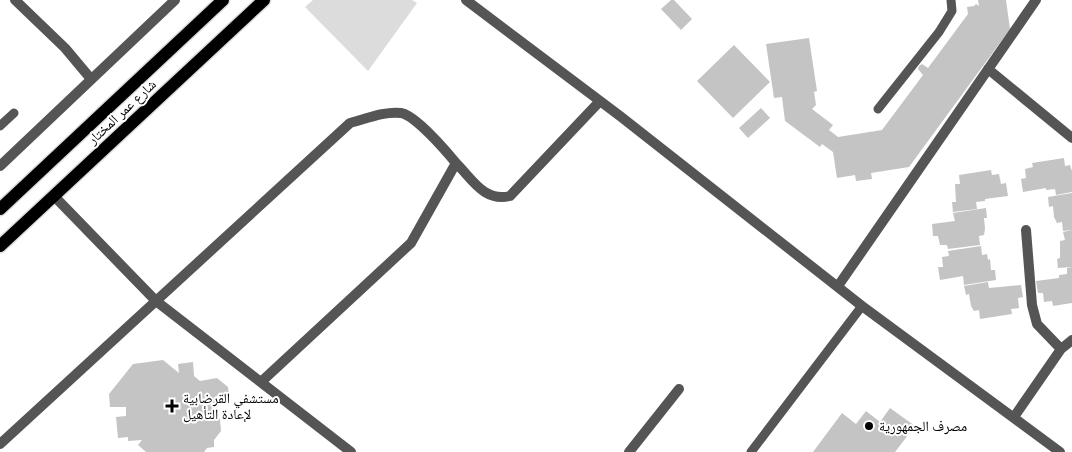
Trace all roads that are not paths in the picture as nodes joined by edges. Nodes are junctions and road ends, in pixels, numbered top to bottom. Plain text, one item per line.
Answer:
1 (15, 0) edge
2 (175, 0) edge
3 (223, 0) edge
4 (264, 0) edge
5 (466, 0) edge
6 (951, 0) edge
7 (1036, 0) edge
8 (988, 69) junction
9 (90, 79) junction
10 (600, 100) junction
11 (878, 109) dead end
12 (14, 113) dead end
13 (0, 126) edge
14 (1072, 138) edge
15 (456, 163) junction
16 (0, 166) edge
17 (54, 196) junction
18 (0, 209) edge
19 (1026, 230) dead end
20 (0, 246) edge
21 (838, 286) junction
22 (156, 301) junction
23 (862, 306) junction
24 (1072, 340) edge
25 (1061, 349) junction
26 (261, 382) junction
27 (680, 388) dead end
28 (1014, 417) junction
29 (0, 444) edge
30 (351, 452) edge
31 (629, 452) edge
32 (751, 452) edge
33 (1060, 452) edge

1 - 9 street
2 - 9 street
3 - 18 main road
4 - 17 main road, شارع عمر المختار
5 - 10 street
6 - 11 lane
7 - 8 street
8 - 14 street
8 - 21 street
9 - 16 street
10 - 15 street
10 - 21 street
12 - 13 lane
15 - 22 street
15 - 26 street
17 - 20 main road, شارع عمر المختار
17 - 22 street
19 - 25 street
21 - 23 street
22 - 26 street
22 - 29 street
23 - 28 street
23 - 32 lane
24 - 25 street
25 - 28 street
26 - 30 street
27 - 31 street
28 - 33 street

